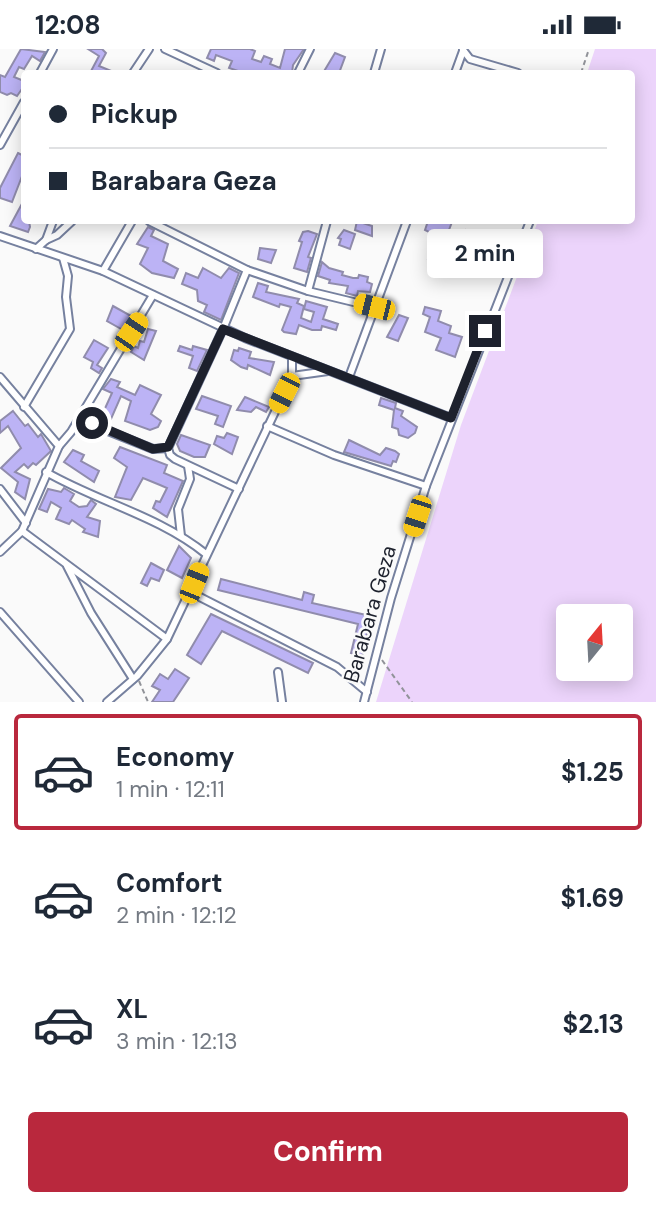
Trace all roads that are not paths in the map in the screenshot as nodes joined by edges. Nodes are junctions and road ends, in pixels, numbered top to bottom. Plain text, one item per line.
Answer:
1 (53, 49) edge
2 (149, 49) edge
3 (165, 49) edge
4 (310, 49) edge
5 (381, 49) edge
6 (464, 49) edge
7 (470, 59) junction
8 (459, 63) junction
9 (42, 70) edge
10 (135, 70) edge
11 (205, 70) edge
12 (300, 70) edge
13 (375, 70) edge
14 (456, 70) edge
15 (508, 70) edge
16 (21, 107) edge
17 (0, 145) edge
18 (52, 224) edge
19 (69, 224) edge
20 (130, 224) edge
21 (155, 224) edge
22 (325, 224) edge
23 (406, 224) edge
24 (529, 224) edge
25 (3, 237) edge
26 (46, 240) junction
27 (0, 247) edge
28 (36, 249) junction
29 (63, 258) junction
30 (247, 270) junction
31 (103, 271) junction
32 (308, 291) junction
33 (153, 295) junction
34 (374, 307) junction
35 (223, 329) junction
36 (292, 357) junction
37 (332, 371) junction
38 (292, 376) junction
39 (0, 377) edge
40 (349, 377) junction
41 (24, 407) junction
42 (451, 418) junction
43 (78, 419) junction
44 (267, 426) junction
45 (59, 446) junction
46 (168, 447) junction
47 (187, 464) junction
48 (46, 472) junction
49 (426, 486) junction
50 (0, 489) edge
51 (239, 489) junction
52 (26, 523) junction
53 (22, 531) junction
54 (181, 536) junction
55 (0, 552) edge
56 (206, 554) junction
57 (66, 564) junction
58 (190, 592) junction
59 (0, 612) edge
60 (167, 639) junction
61 (278, 672) dead end
62 (135, 678) junction
63 (367, 692) junction
64 (79, 702) edge
65 (107, 702) edge
66 (282, 702) edge
67 (364, 702) edge

1 - 9 street
2 - 10 street
3 - 11 street
4 - 12 street
5 - 13 street
6 - 7 street
6 - 8 street
7 - 8 street
7 - 15 street
8 - 14 street
16 - 17 street
18 - 26 street
19 - 26 street
20 - 31 street
21 - 30 street
22 - 32 street
23 - 34 street
24 - 42 street, Barabara Geza
25 - 27 street
25 - 28 street
26 - 28 street
28 - 29 street
29 - 31 street
29 - 41 street
30 - 32 street
30 - 35 street
31 - 33 street
32 - 34 street
33 - 35 street
33 - 43 street
34 - 40 street
35 - 36 street
35 - 46 street
36 - 37 street
36 - 38 street
37 - 38 street
37 - 40 street
38 - 44 street
39 - 41 street
40 - 42 street
41 - 45 street
42 - 49 street, Barabara Geza
43 - 45 street
43 - 46 street
44 - 49 street
44 - 51 street
45 - 48 street
46 - 47 street
47 - 51 street
47 - 54 street
48 - 52 street
48 - 54 street
49 - 63 street, Barabara Geza
50 - 52 street
51 - 56 street
52 - 53 street
53 - 55 street
53 - 57 street
54 - 56 street
56 - 58 street
57 - 60 street
57 - 62 street
58 - 60 street
58 - 63 street
59 - 64 street
60 - 62 street
61 - 66 street
62 - 65 street
63 - 67 street, Barabara Geza

